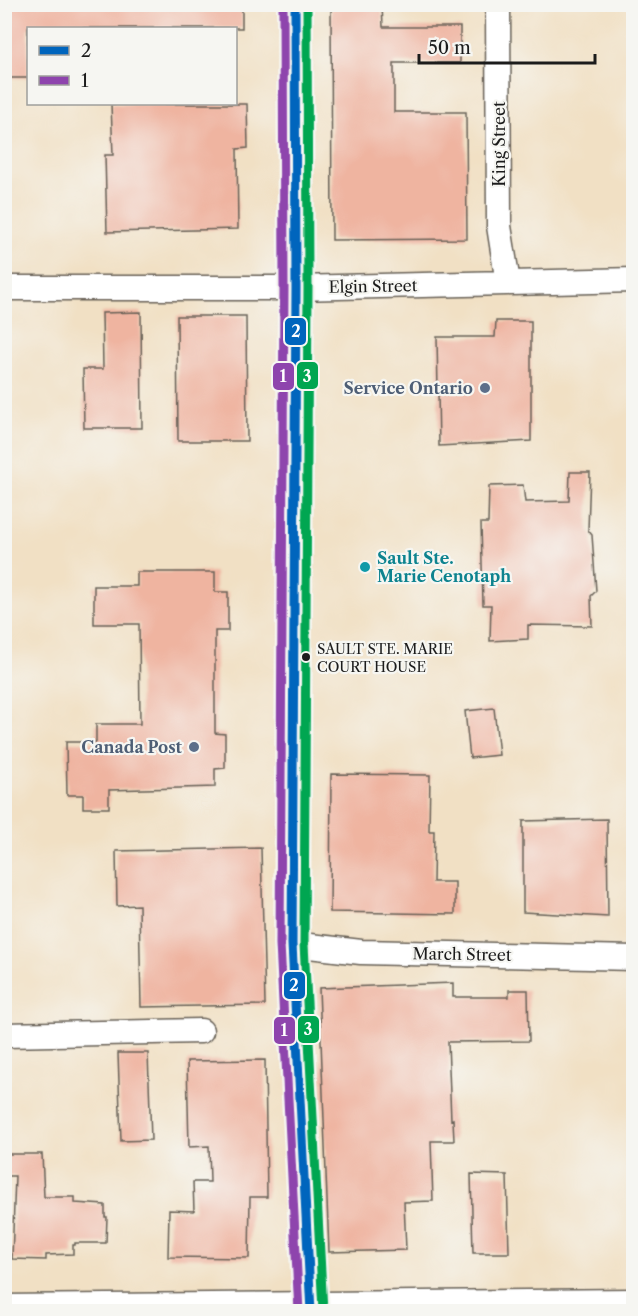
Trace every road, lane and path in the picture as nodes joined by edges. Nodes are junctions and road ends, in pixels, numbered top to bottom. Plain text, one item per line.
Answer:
1 (296, 4) edge
2 (498, 4) edge
3 (633, 280) edge
4 (508, 283) junction
5 (4, 288) edge
6 (296, 288) junction
7 (292, 944) junction
8 (633, 958) edge
9 (201, 1031) dead end
10 (4, 1035) edge
11 (633, 1301) edge
12 (4, 1307) edge
13 (311, 1308) edge

1 - 6 main road
2 - 4 street, King Street
3 - 4 street, Elgin Street
4 - 6 street, Elgin Street
5 - 6 street, Elgin Street
6 - 7 main road
7 - 8 street, March Street
7 - 13 main road
9 - 10 street
11 - 13 street
12 - 13 street

